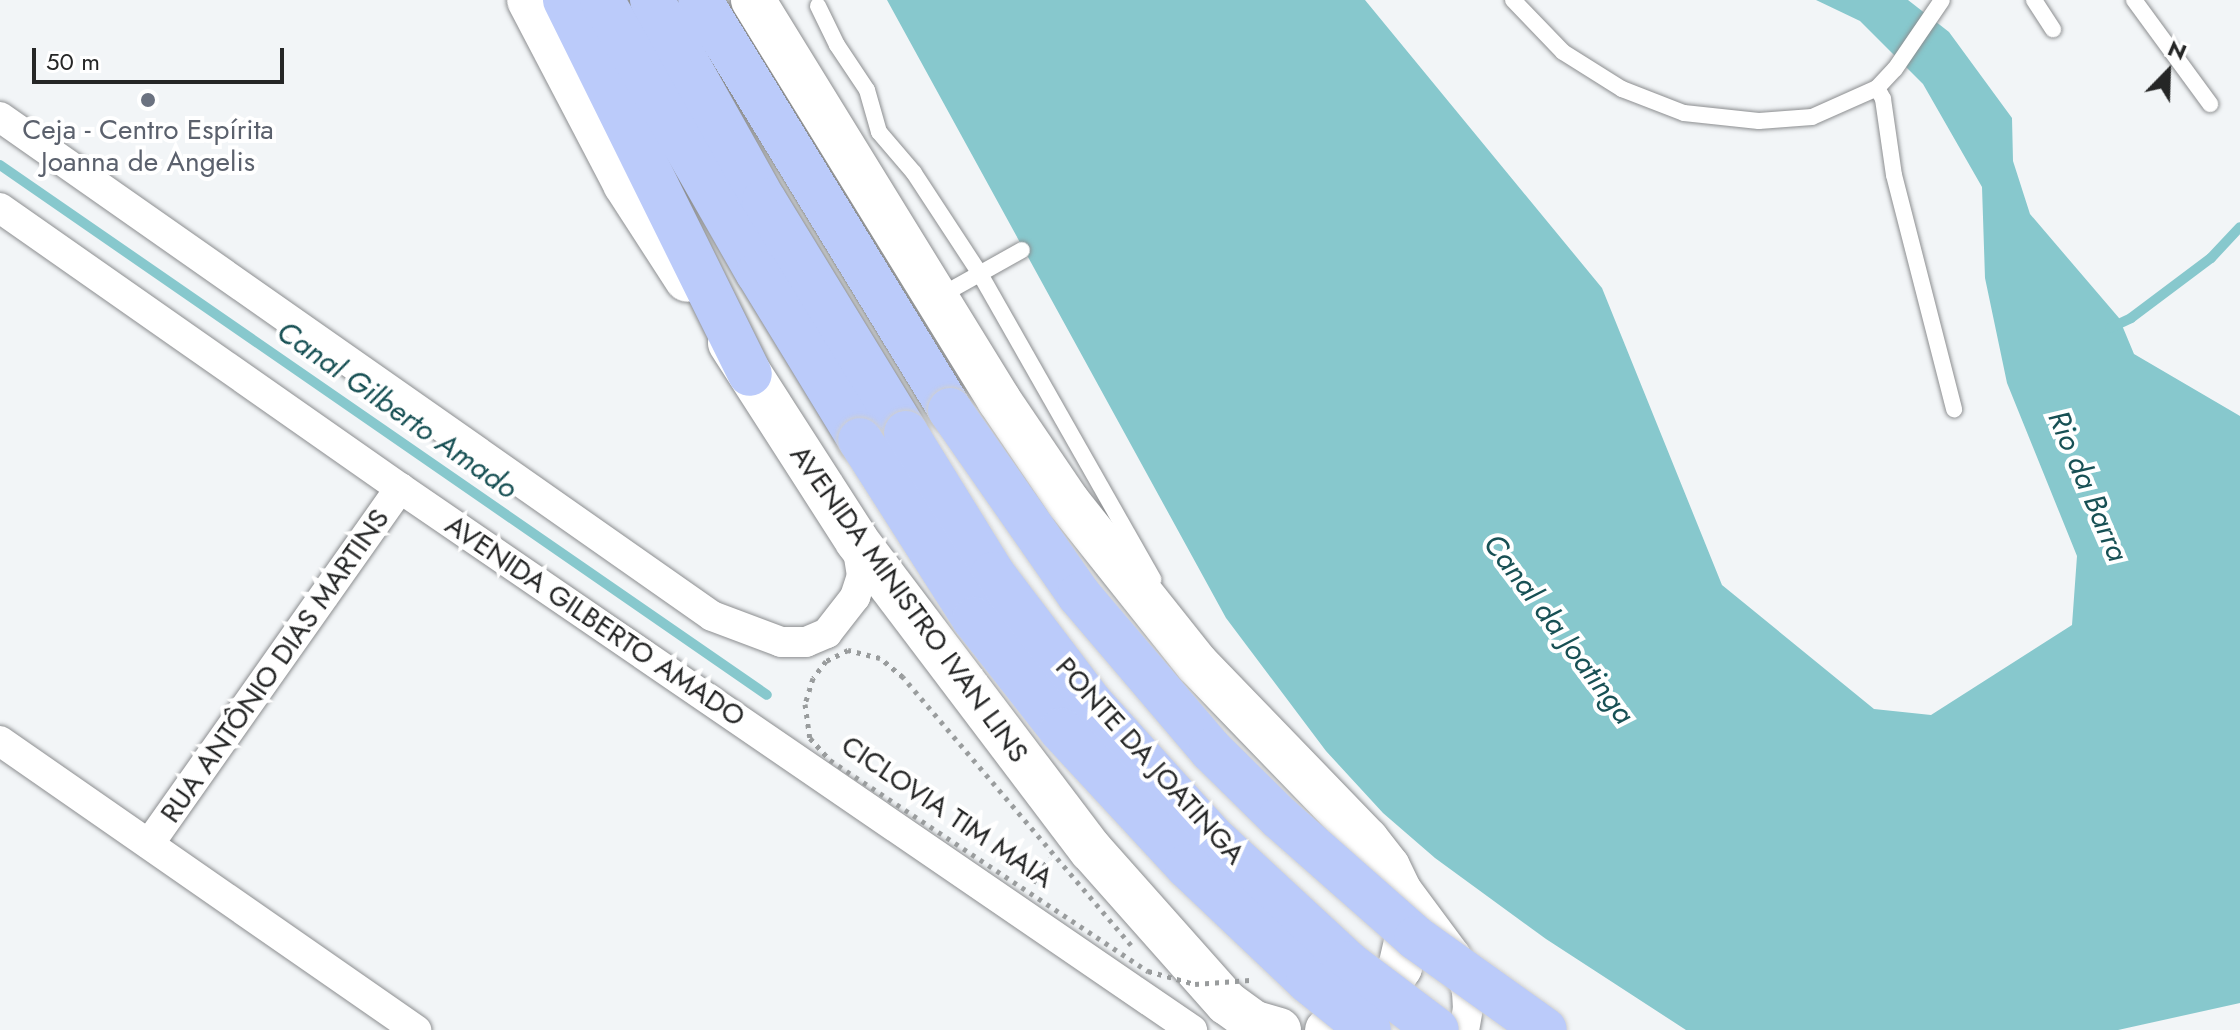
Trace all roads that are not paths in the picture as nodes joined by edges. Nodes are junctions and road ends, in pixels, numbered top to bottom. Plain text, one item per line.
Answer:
1 (529, 0) edge
2 (565, 0) edge
3 (602, 0) edge
4 (630, 0) edge
5 (652, 0) edge
6 (700, 0) edge
7 (753, 0) edge
8 (1513, 0) edge
9 (1942, 0) edge
10 (2034, 0) edge
11 (2134, 0) edge
12 (818, 6) dead end
13 (2053, 29) dead end
14 (1877, 88) junction
15 (2210, 104) dead end
16 (0, 117) edge
17 (764, 200) junction
18 (0, 208) edge
19 (1022, 250) dead end
20 (980, 274) junction
21 (938, 297) junction
22 (750, 374) junction
23 (1954, 409) dead end
24 (860, 440) joint
25 (400, 488) junction
26 (857, 541) junction
27 (1197, 664) junction
28 (0, 741) edge
29 (149, 844) junction
30 (1388, 867) junction
31 (1242, 1004) edge
32 (416, 1030) edge
33 (1192, 1030) edge
34 (1279, 1030) edge
35 (1327, 1030) edge
36 (1369, 1030) edge
37 (1437, 1030) edge
38 (1464, 1030) edge
39 (1545, 1030) edge

1 - 22 main road, AVENIDA MINISTRO IVAN LINS
2 - 22 highway
3 - 24 highway, AVENIDA MINISTRO IVAN LINS
4 - 17 highway
5 - 17 highway
6 - 39 highway, PONTE DA JOATINGA, bridge
7 - 21 main road
8 - 14 lane
9 - 14 lane
10 - 13 lane
11 - 15 lane
12 - 20 lane
14 - 23 lane
16 - 26 street
17 - 37 highway, PONTE DA JOATINGA, bridge
18 - 25 street, AVENIDA GILBERTO AMADO
19 - 20 lane
20 - 21 lane
20 - 27 lane
21 - 27 main road
22 - 26 main road, AVENIDA MINISTRO IVAN LINS
24 - 36 highway, PONTE DA JOATINGA, bridge
25 - 29 street, RUA ANTÔNIO DIAS MARTINS
25 - 33 street, AVENIDA GILBERTO AMADO
26 - 31 main road, AVENIDA MINISTRO IVAN LINS
27 - 30 main road
28 - 29 street
29 - 32 street
30 - 35 main road
30 - 38 street
31 - 34 main road, AVENIDA MINISTRO IVAN LINS

